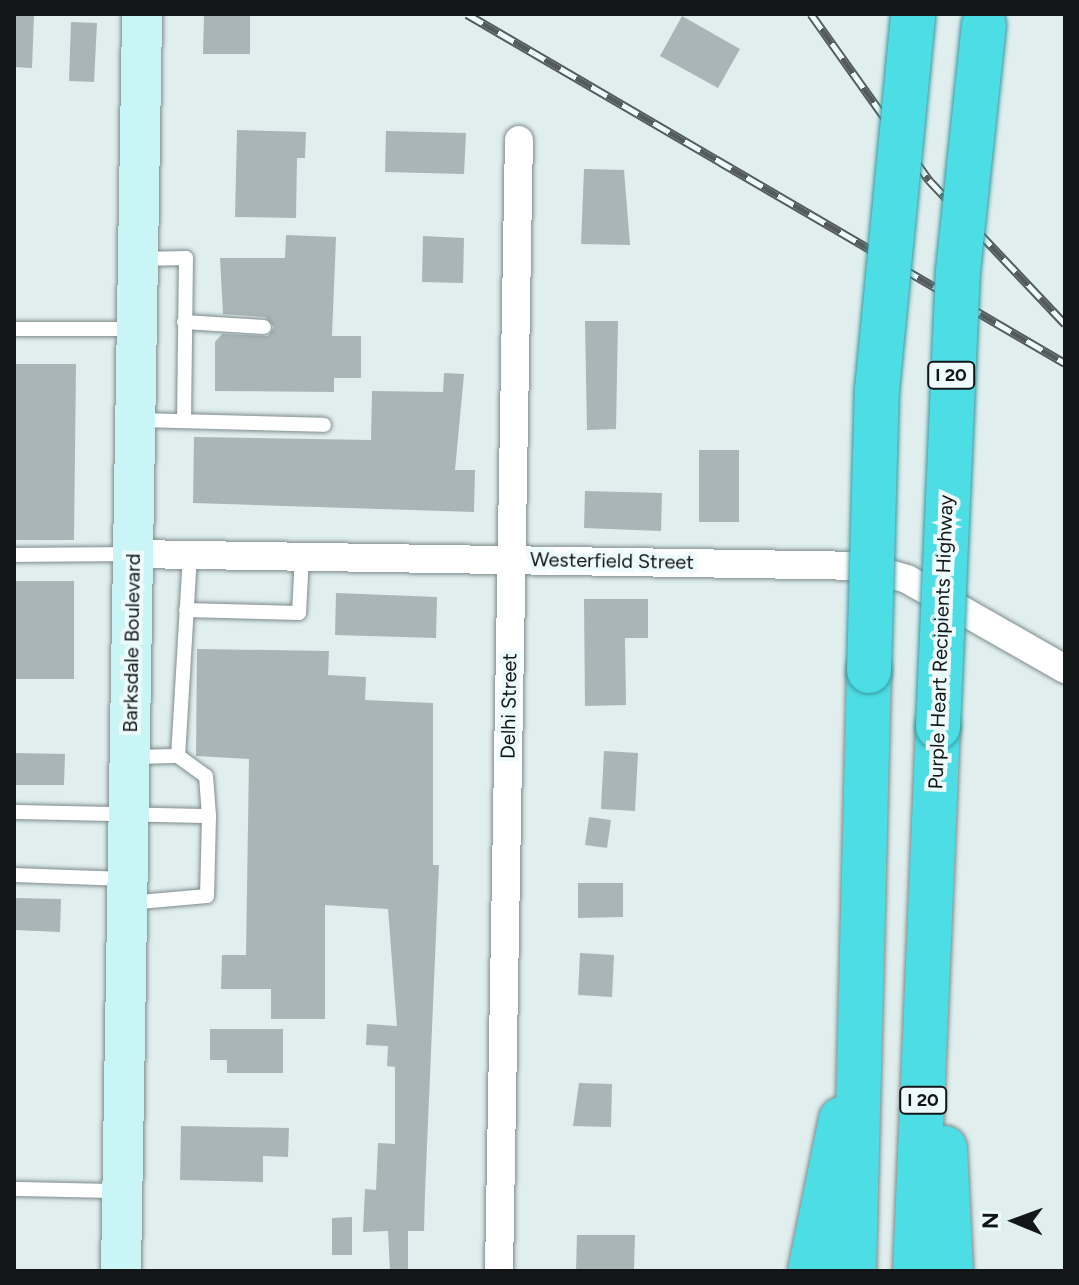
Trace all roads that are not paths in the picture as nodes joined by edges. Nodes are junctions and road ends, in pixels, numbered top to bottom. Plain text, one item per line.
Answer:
1 (142, 14) edge
2 (913, 14) edge
3 (984, 19) edge
4 (519, 140) dead end
5 (138, 259) junction
6 (184, 322) junction
7 (264, 327) dead end
8 (14, 329) edge
9 (137, 329) junction
10 (135, 420) junction
11 (184, 421) junction
12 (324, 425) dead end
13 (134, 554) junction
14 (14, 555) edge
15 (190, 555) junction
16 (302, 556) junction
17 (512, 559) junction
18 (186, 610) junction
19 (1065, 669) edge
20 (178, 756) junction
21 (130, 757) junction
22 (129, 811) junction
23 (14, 812) edge
24 (209, 816) junction
25 (14, 875) edge
26 (128, 891) junction
27 (931, 930) junction
28 (861, 1043) junction
29 (14, 1189) edge
30 (122, 1191) junction
31 (121, 1271) edge
32 (499, 1271) edge
33 (810, 1271) edge
34 (854, 1271) edge
35 (915, 1271) edge
36 (951, 1271) edge

1 - 5 main road, Barksdale Boulevard
2 - 28 highway, bridge
3 - 27 highway, Purple Heart Recipients Highway / I 20, bridge
4 - 17 street, Delhi Street
5 - 6 lane
5 - 9 main road, Barksdale Boulevard
6 - 7 lane
6 - 11 lane
8 - 9 lane
9 - 10 main road, Barksdale Boulevard
10 - 11 lane
10 - 13 main road, Barksdale Boulevard
11 - 12 lane
13 - 14 lane
13 - 15 street, Westerfield Street
13 - 21 main road, Barksdale Boulevard
15 - 16 street, Westerfield Street
15 - 18 lane
16 - 17 street, Westerfield Street
16 - 18 lane
17 - 19 street, Westerfield Street
17 - 32 street, Delhi Street
18 - 20 lane
20 - 21 lane
20 - 24 lane
21 - 22 main road, Barksdale Boulevard
22 - 23 lane
22 - 24 lane
22 - 26 main road, Barksdale Boulevard
24 - 26 lane
25 - 26 lane
26 - 30 main road, Barksdale Boulevard
27 - 35 highway, Purple Heart Recipients Highway / I 20
27 - 36 highway
28 - 33 highway
28 - 34 highway
29 - 30 lane
30 - 31 main road, Barksdale Boulevard

